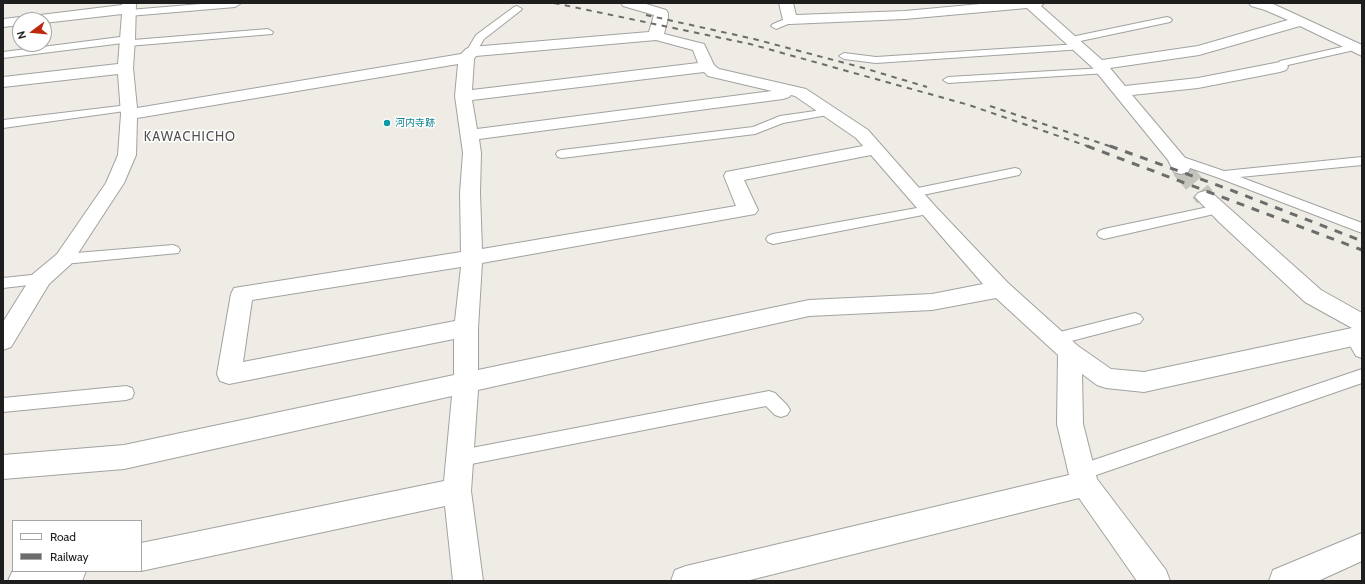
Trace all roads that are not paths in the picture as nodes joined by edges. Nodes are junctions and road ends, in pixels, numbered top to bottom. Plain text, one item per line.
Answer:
1 (628, 3) edge
2 (786, 3) edge
3 (1032, 3) edge
4 (1256, 3) edge
5 (235, 4) dead end
6 (129, 8) edge
7 (517, 8) dead end
8 (52, 18) edge
9 (790, 20) junction
10 (1167, 20) dead end
11 (1301, 21) junction
12 (776, 26) dead end
13 (268, 32) dead end
14 (656, 36) junction
15 (128, 41) junction
16 (1075, 44) junction
17 (1358, 49) edge
18 (3, 55) edge
19 (469, 55) junction
20 (844, 56) dead end
21 (707, 67) junction
22 (1280, 67) joint
23 (125, 68) junction
24 (1102, 68) junction
25 (948, 80) dead end
26 (3, 82) edge
27 (1121, 91) junction
28 (800, 92) junction
29 (464, 96) junction
30 (128, 111) junction
31 (829, 112) junction
32 (3, 124) edge
33 (469, 135) junction
34 (875, 150) junction
35 (562, 154) dead end
36 (1362, 161) edge
37 (1179, 164) joint
38 (1015, 172) dead end
39 (1224, 175) junction
40 (913, 193) junction
41 (1212, 203) joint
42 (928, 210) junction
43 (1362, 228) edge
44 (1104, 234) dead end
45 (773, 239) dead end
46 (173, 250) dead end
47 (472, 258) junction
48 (64, 259) junction
49 (41, 279) junction
50 (3, 283) edge
51 (1000, 288) junction
52 (1135, 319) dead end
53 (466, 328) junction
54 (1360, 337) edge
55 (3, 341) edge
56 (1063, 346) junction
57 (1362, 376) edge
58 (466, 383) junction
59 (126, 393) dead end
60 (3, 405) edge
61 (781, 410) dead end
62 (461, 458) junction
63 (3, 467) edge
64 (1084, 478) junction
65 (458, 491) junction
66 (1362, 547) edge
67 (142, 556) edge
68 (66, 572) edge
69 (23, 581) edge
70 (468, 581) edge
71 (686, 581) edge
72 (1152, 581) edge
73 (1284, 581) edge

1 - 14 street
2 - 9 street
3 - 9 street
3 - 16 street
4 - 11 street
5 - 6 lane
6 - 8 street
6 - 15 street
7 - 19 lane
9 - 12 lane
10 - 16 lane
11 - 17 street
11 - 24 street
13 - 15 lane
14 - 19 street
14 - 21 street
15 - 18 lane
15 - 23 street
16 - 20 lane
16 - 24 street
17 - 22 lane
19 - 29 street
19 - 30 street
21 - 28 street
21 - 29 street
22 - 27 street
23 - 26 street
23 - 30 street
24 - 25 lane
24 - 27 street
27 - 37 street
28 - 31 street
28 - 33 street
29 - 33 street
30 - 32 lane
30 - 48 street
31 - 34 street
31 - 35 lane
33 - 47 street
34 - 40 street
34 - 47 street
36 - 39 lane
37 - 39 lane
38 - 40 lane
39 - 43 lane
40 - 42 street
41 - 44 lane
41 - 54 street
42 - 45 lane
42 - 51 street
46 - 48 lane
47 - 53 street
47 - 53 street
48 - 49 street
49 - 50 lane
49 - 55 street
51 - 56 street
51 - 58 street
52 - 56 lane
53 - 58 street
54 - 56 street
56 - 64 street
57 - 64 lane
58 - 62 street
58 - 63 street
59 - 60 lane
61 - 62 lane
62 - 65 street
64 - 71 street
64 - 72 street
65 - 67 street
65 - 70 street
66 - 73 street
68 - 69 street

